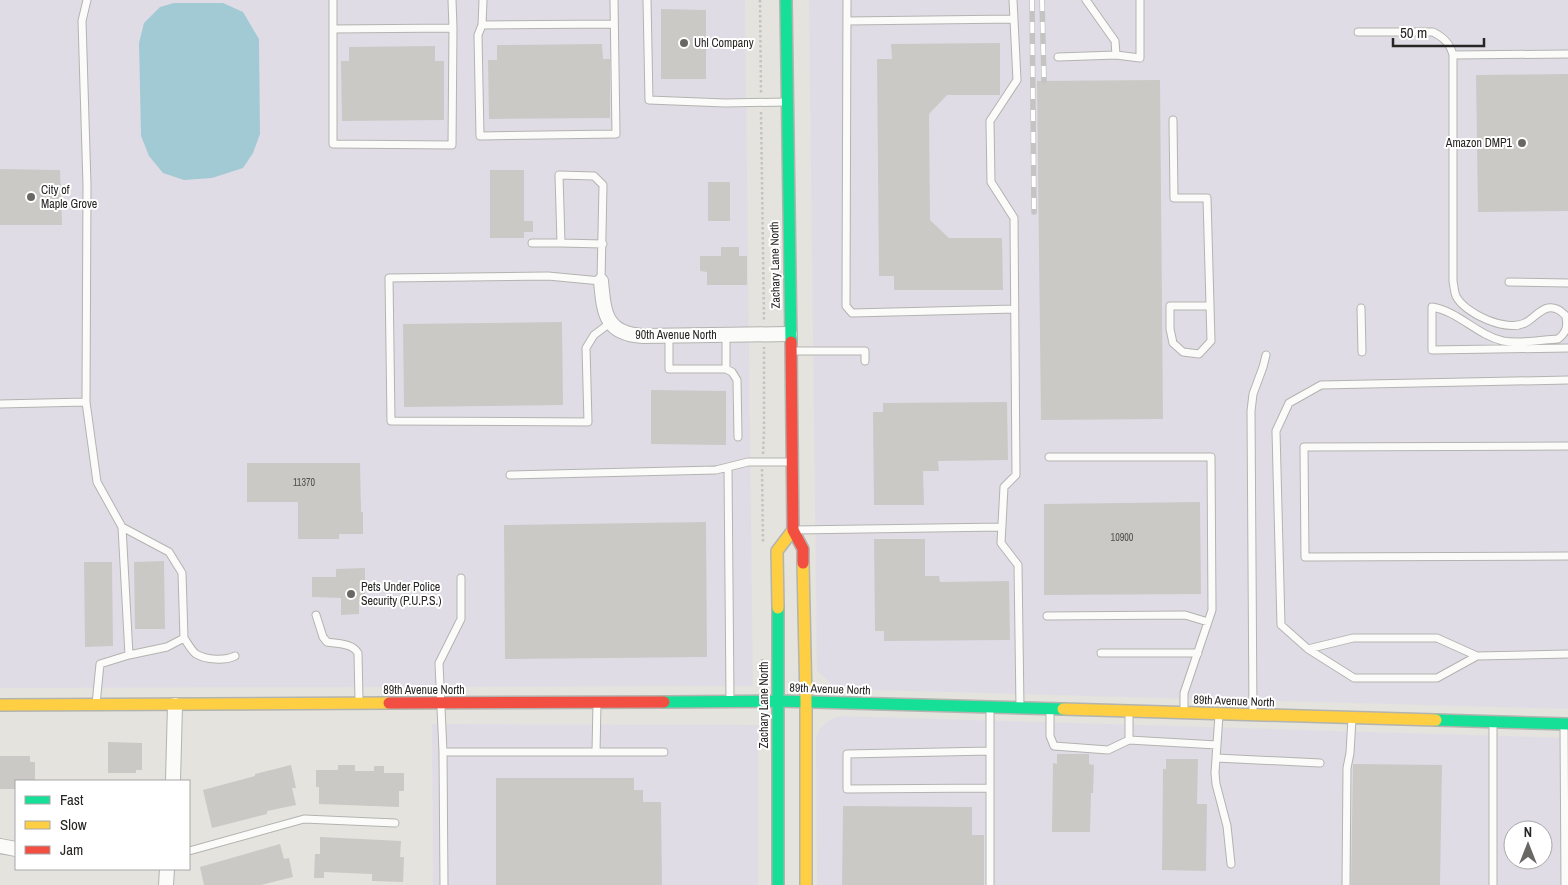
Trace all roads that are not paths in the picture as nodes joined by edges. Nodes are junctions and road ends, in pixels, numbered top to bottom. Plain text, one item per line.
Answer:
1 (87, 0) edge
2 (333, 0) edge
3 (452, 0) edge
4 (484, 0) edge
5 (614, 0) edge
6 (647, 0) edge
7 (786, 0) edge
8 (847, 0) edge
9 (1013, 0) edge
10 (1086, 0) edge
11 (1140, 0) edge
12 (1014, 19) junction
13 (847, 21) junction
14 (614, 24) junction
15 (482, 25) junction
16 (453, 28) junction
17 (333, 29) junction
18 (1358, 32) dead end
19 (1453, 54) junction
20 (1568, 54) edge
21 (1116, 55) junction
22 (1058, 57) dead end
23 (786, 102) junction
24 (1173, 120) dead end
25 (532, 243) dead end
26 (560, 243) junction
27 (603, 244) junction
28 (601, 281) junction
29 (1509, 282) dead end
30 (1568, 283) edge
31 (1210, 306) junction
32 (1361, 308) dead end
33 (1015, 309) junction
34 (1567, 318) edge
35 (610, 323) junction
36 (790, 334) junction
37 (726, 335) junction
38 (669, 336) junction
39 (1568, 348) edge
40 (790, 351) junction
41 (1362, 352) dead end
42 (1266, 355) dead end
43 (865, 361) dead end
44 (726, 369) junction
45 (1568, 380) edge
46 (86, 402) junction
47 (0, 404) edge
48 (738, 436) dead end
49 (1568, 446) edge
50 (1049, 457) dead end
51 (791, 462) junction
52 (728, 468) junction
53 (510, 474) dead end
54 (122, 527) junction
55 (1002, 527) junction
56 (793, 530) junction
57 (1568, 556) edge
58 (460, 578) dead end
59 (316, 615) dead end
60 (1047, 616) dead end
61 (1208, 622) junction
62 (184, 638) junction
63 (1308, 649) junction
64 (1101, 653) dead end
65 (1198, 653) junction
66 (1568, 654) edge
67 (129, 655) junction
68 (235, 656) dead end
69 (1476, 656) junction
70 (730, 701) junction
71 (778, 701) junction
72 (806, 702) junction
73 (597, 703) junction
74 (359, 704) junction
75 (442, 704) junction
76 (0, 705) edge
77 (96, 705) junction
78 (175, 705) junction
79 (990, 708) junction
80 (1020, 708) junction
81 (1050, 709) junction
82 (1129, 712) junction
83 (1184, 713) junction
84 (1219, 714) junction
85 (1253, 715) junction
86 (1352, 718) junction
87 (1493, 722) junction
88 (1566, 723) edge
89 (1129, 740) junction
90 (1217, 745) junction
91 (990, 751) junction
92 (443, 752) junction
93 (596, 752) junction
94 (664, 752) dead end
95 (1216, 758) junction
96 (1320, 763) dead end
97 (1566, 771) edge
98 (173, 780) edge
99 (990, 788) junction
100 (395, 823) dead end
101 (0, 846) edge
102 (15, 849) edge
103 (190, 851) edge
104 (1231, 864) dead end
105 (167, 870) edge
106 (166, 885) edge
107 (444, 885) edge
108 (778, 885) edge
109 (806, 885) edge
110 (990, 885) edge
111 (1346, 885) edge
112 (1493, 885) edge
113 (1566, 885) edge

1 - 46 lane
2 - 17 lane
3 - 16 lane
4 - 15 lane
5 - 14 lane
6 - 23 lane
7 - 23 street, Zachary Lane North
8 - 13 lane
9 - 12 lane
10 - 21 lane
11 - 21 lane
12 - 13 lane
12 - 33 lane
13 - 33 lane
14 - 15 lane
14 - 15 lane
16 - 17 lane
16 - 17 lane
18 - 19 lane
19 - 20 lane
19 - 34 lane
21 - 22 lane
23 - 36 street, Zachary Lane North
24 - 31 lane
25 - 26 lane
26 - 27 lane
26 - 27 lane
27 - 28 lane
28 - 35 street
28 - 35 lane
29 - 30 lane
31 - 31 lane
32 - 41 lane
33 - 55 lane
34 - 39 lane
35 - 38 street, 90th Avenue North
36 - 37 street, 90th Avenue North
36 - 40 street, Zachary Lane North
37 - 38 street, 90th Avenue North
37 - 44 lane
38 - 44 lane
40 - 43 lane
40 - 51 street, Zachary Lane North
42 - 85 lane
44 - 48 lane
45 - 63 lane
46 - 47 lane
46 - 54 lane
49 - 57 lane
50 - 61 lane
51 - 52 lane
51 - 56 street, Zachary Lane North
52 - 53 lane
52 - 70 lane
54 - 62 lane
54 - 67 lane
55 - 56 lane
55 - 80 lane
56 - 71 street, Zachary Lane North
56 - 72 street, Zachary Lane North
58 - 75 lane
59 - 74 lane
60 - 61 lane
61 - 65 lane
62 - 67 lane
62 - 68 lane
63 - 69 lane
63 - 69 lane
64 - 65 lane
65 - 83 lane
66 - 69 lane
67 - 77 lane
70 - 71 street, 89th Avenue North
70 - 73 street, 89th Avenue North
71 - 72 street, 89th Avenue North
71 - 108 street, Zachary Lane North
72 - 79 street, 89th Avenue North
72 - 109 street, Zachary Lane North
73 - 75 street, 89th Avenue North
73 - 93 lane
74 - 75 street, 89th Avenue North
74 - 78 street, 89th Avenue North
75 - 92 lane
76 - 77 street, 89th Avenue North
77 - 78 street, 89th Avenue North
78 - 98 street
79 - 80 street, 89th Avenue North
79 - 91 lane
80 - 81 street, 89th Avenue North
81 - 82 street, 89th Avenue North
81 - 89 lane
82 - 83 street, 89th Avenue North
82 - 89 lane
83 - 84 street, 89th Avenue North
84 - 85 street, 89th Avenue North
84 - 90 lane
85 - 86 street, 89th Avenue North
86 - 87 street, 89th Avenue North
86 - 111 lane
87 - 88 street, 89th Avenue North
87 - 112 lane
88 - 97 lane
89 - 90 lane
90 - 95 lane
91 - 99 lane
91 - 99 lane
92 - 93 lane
92 - 107 lane
93 - 94 lane
95 - 96 lane
95 - 104 lane
97 - 113 lane
99 - 110 lane
100 - 103 lane
101 - 102 street
105 - 106 street

